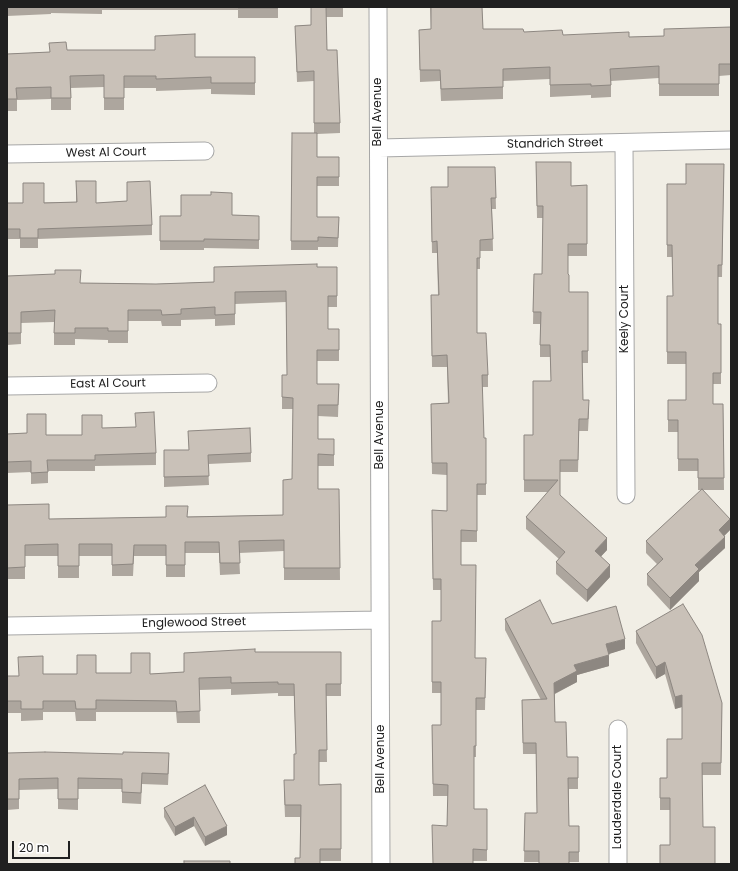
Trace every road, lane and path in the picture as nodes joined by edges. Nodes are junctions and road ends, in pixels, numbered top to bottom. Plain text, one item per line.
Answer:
1 (378, 7) edge
2 (731, 140) edge
3 (624, 143) junction
4 (379, 148) junction
5 (205, 151) dead end
6 (7, 154) edge
7 (208, 383) dead end
8 (7, 386) edge
9 (626, 494) dead end
10 (380, 620) junction
11 (7, 626) edge
12 (618, 729) dead end
13 (381, 864) edge
14 (618, 864) edge

1 - 4 street, Bell Avenue
2 - 3 street, Standrich Street
3 - 4 street, Standrich Street
3 - 9 street, Keely Court
4 - 10 street, Bell Avenue
5 - 6 street, West Al Court
7 - 8 street, East Al Court
10 - 11 street, Englewood Street
10 - 13 street, Bell Avenue
12 - 14 street, Lauderdale Court

